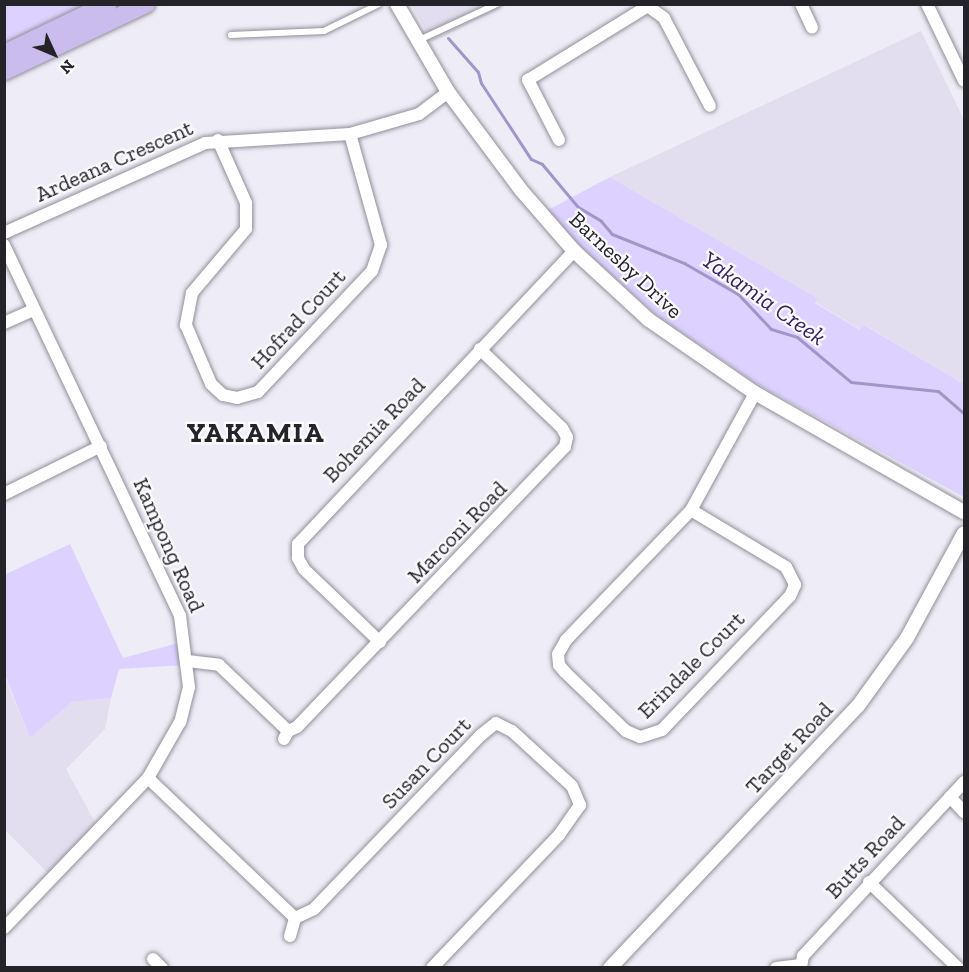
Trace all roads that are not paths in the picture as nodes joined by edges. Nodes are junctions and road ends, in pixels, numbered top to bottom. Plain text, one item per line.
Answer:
1 (108, 4) edge
2 (146, 4) edge
3 (379, 4) edge
4 (397, 4) edge
5 (497, 4) edge
6 (801, 4) edge
7 (927, 4) edge
8 (650, 6) edge
9 (812, 28) dead end
10 (231, 35) dead end
11 (417, 41) junction
12 (4, 54) edge
13 (4, 71) edge
14 (964, 81) edge
15 (448, 92) junction
16 (710, 106) dead end
17 (350, 134) junction
18 (218, 140) junction
19 (559, 140) dead end
20 (4, 233) edge
21 (4, 245) edge
22 (574, 251) junction
23 (33, 310) junction
24 (4, 323) edge
25 (480, 349) junction
26 (755, 393) junction
27 (101, 446) junction
28 (4, 494) edge
29 (691, 510) junction
30 (964, 512) edge
31 (964, 533) edge
32 (380, 642) junction
33 (188, 661) junction
34 (148, 778) junction
35 (964, 782) edge
36 (950, 797) junction
37 (964, 812) edge
38 (868, 882) junction
39 (295, 918) junction
40 (4, 928) edge
41 (290, 936) dead end
42 (801, 966) edge
43 (432, 968) edge
44 (610, 968) edge
45 (776, 968) edge
46 (958, 968) edge

1 - 12 main road
2 - 13 main road
3 - 10 lane
4 - 11 street, Barnesby Drive
5 - 11 lane
6 - 9 street
7 - 14 street
8 - 16 street
8 - 19 street
11 - 15 street, Barnesby Drive
15 - 17 street, Ardeana Crescent
15 - 22 street, Barnesby Drive
17 - 18 street, Ardeana Crescent
17 - 18 street, Hofrad Court
18 - 20 street, Ardeana Crescent
21 - 23 street, Kampong Road
22 - 25 street, Bohemia Road
22 - 26 street, Barnesby Drive
23 - 24 street
23 - 27 street, Kampong Road
25 - 32 street, Bohemia Road
25 - 32 street, Marconi Road
26 - 29 street, Erindale Court
26 - 30 street, Barnesby Drive
27 - 28 street
27 - 33 street, Kampong Road
29 - 29 street, Erindale Court
31 - 44 street, Target Road
32 - 33 street, Marconi Road
33 - 34 street, Kampong Road
34 - 39 street
34 - 40 street, Kampong Road
35 - 36 street, Butts Road
36 - 37 street
36 - 38 street, Butts Road
38 - 42 street, Butts Road
38 - 46 street
39 - 41 street
39 - 43 street, Susan Court
42 - 45 street, Butts Road

